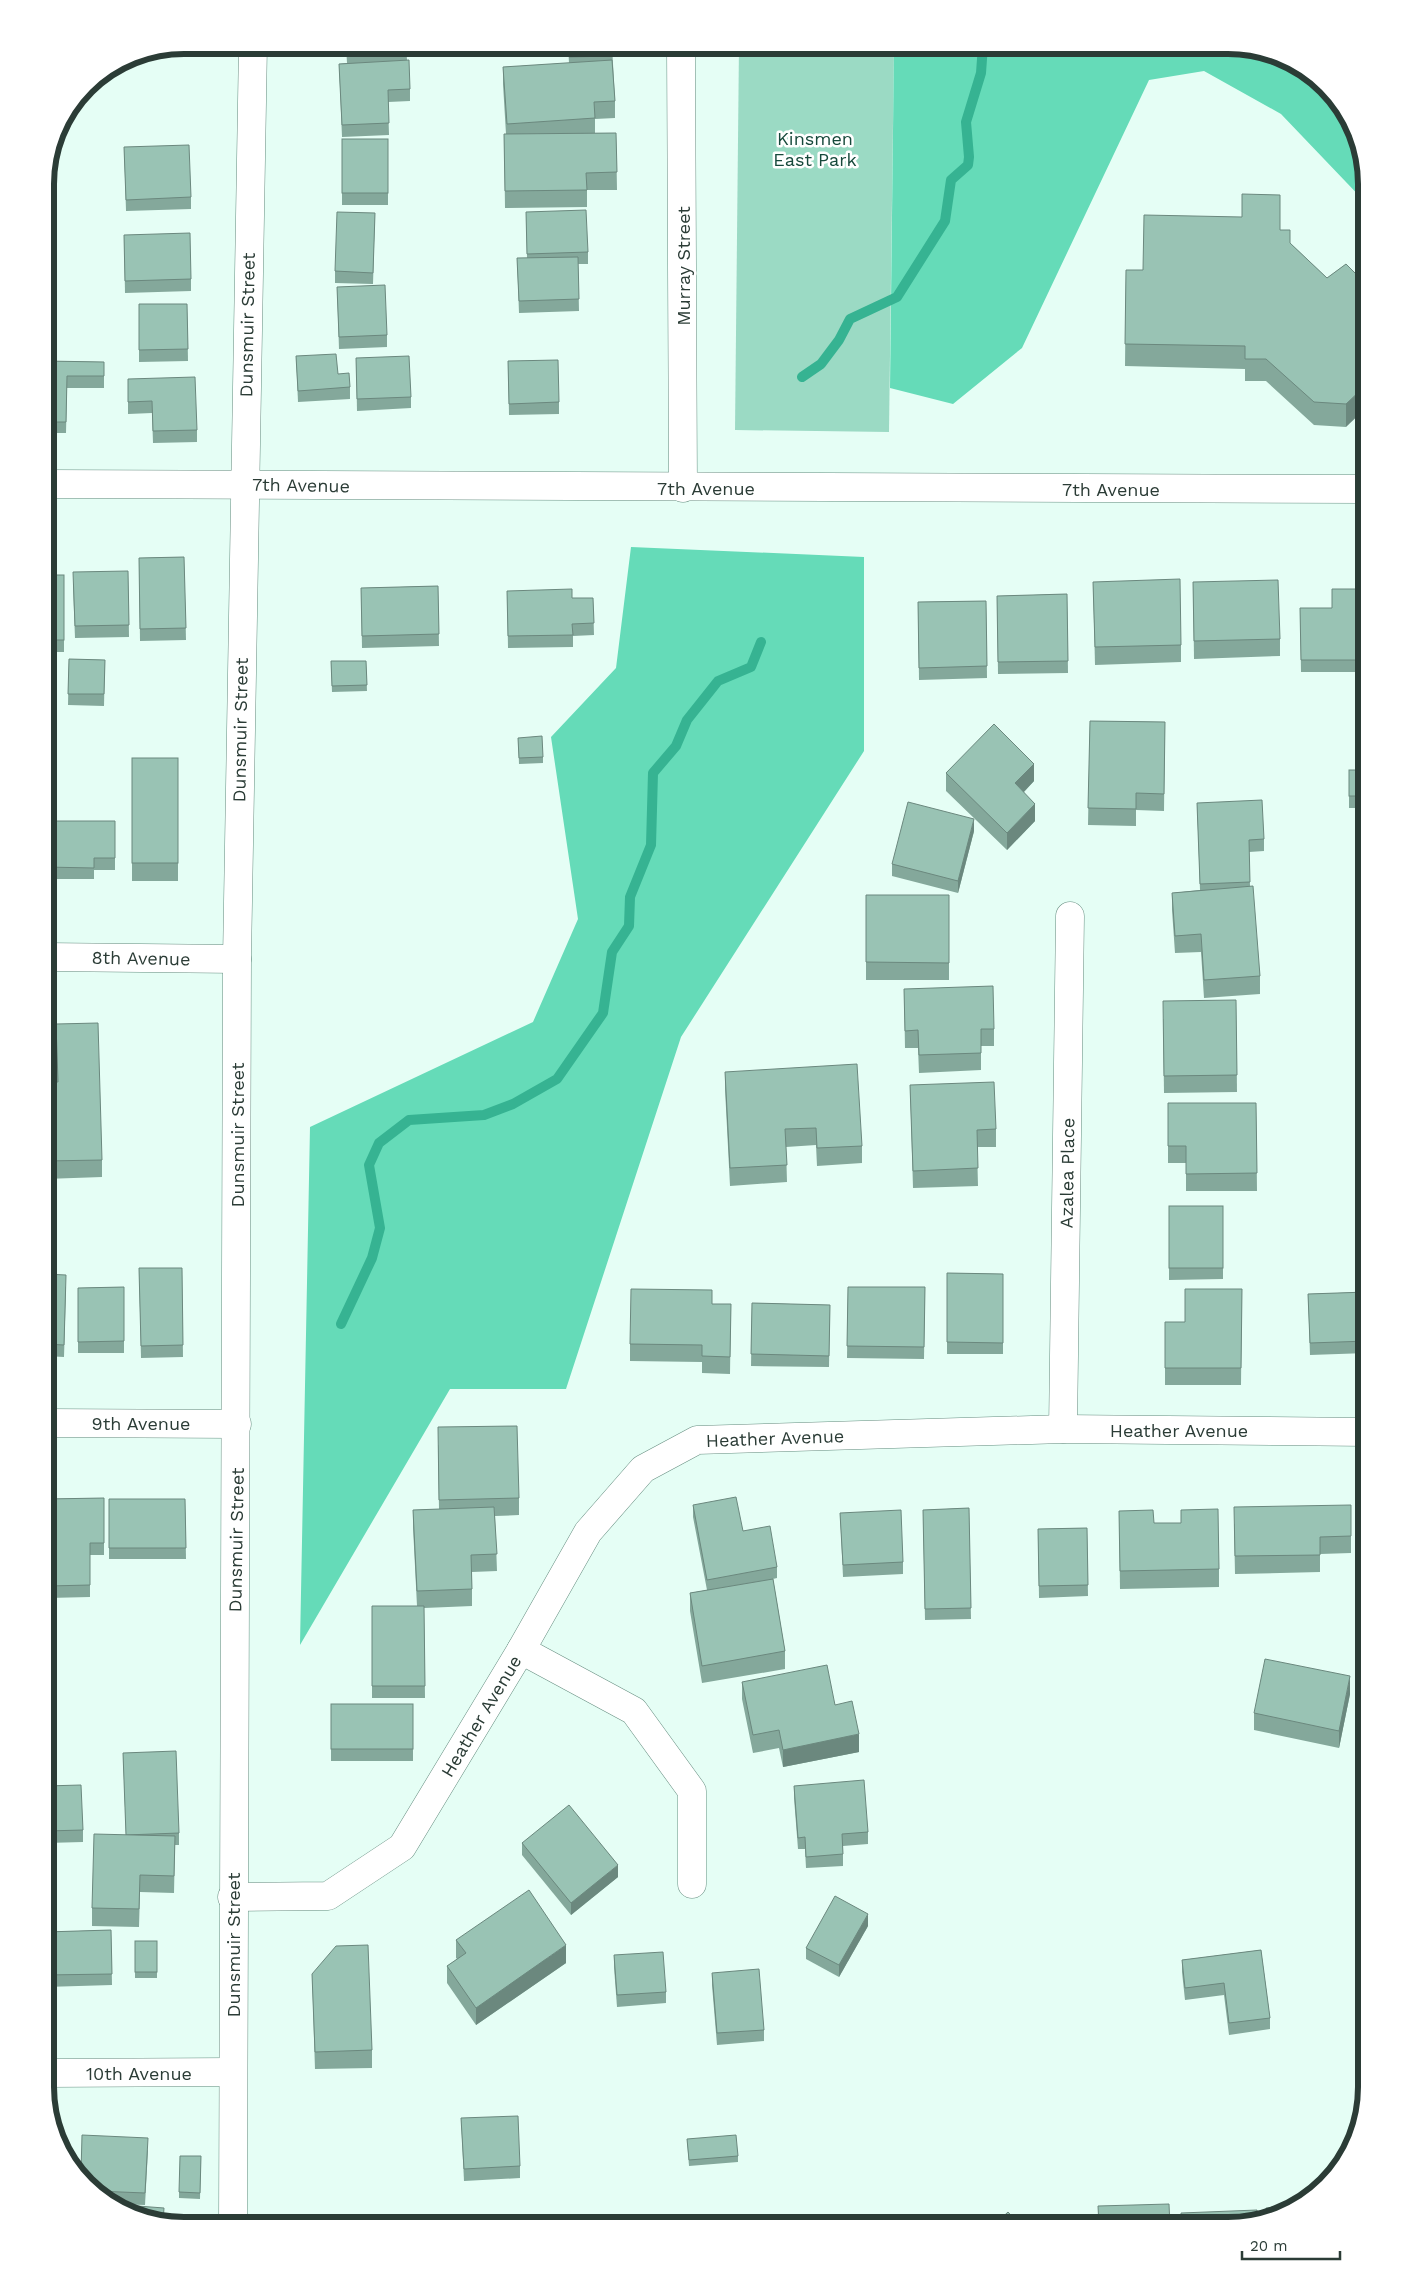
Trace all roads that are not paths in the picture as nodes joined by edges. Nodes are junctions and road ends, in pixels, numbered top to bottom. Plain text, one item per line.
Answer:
1 (252, 54) edge
2 (682, 54) edge
3 (54, 484) edge
4 (244, 484) junction
5 (683, 488) junction
6 (1358, 489) edge
7 (1070, 916) dead end
8 (54, 957) edge
9 (238, 959) junction
10 (54, 1423) edge
11 (237, 1424) junction
12 (1063, 1430) junction
13 (1358, 1432) edge
14 (521, 1650) junction
15 (692, 1884) dead end
16 (232, 1897) junction
17 (233, 2072) junction
18 (54, 2073) edge
19 (233, 2217) edge

1 - 4 street, Dunsmuir Street
2 - 5 street, Murray Street
3 - 4 street, 7th Avenue
4 - 5 street, 7th Avenue
4 - 9 street, Dunsmuir Street
5 - 6 street, 7th Avenue
7 - 12 street, Azalea Place
8 - 9 street, 8th Avenue
9 - 11 street, Dunsmuir Street
10 - 11 street, 9th Avenue
11 - 16 street, Dunsmuir Street
12 - 13 street, Heather Avenue
12 - 14 street, Heather Avenue
14 - 15 street
14 - 16 street, Heather Avenue
16 - 17 street, Dunsmuir Street
17 - 18 street, 10th Avenue
17 - 19 street, Dunsmuir Street

